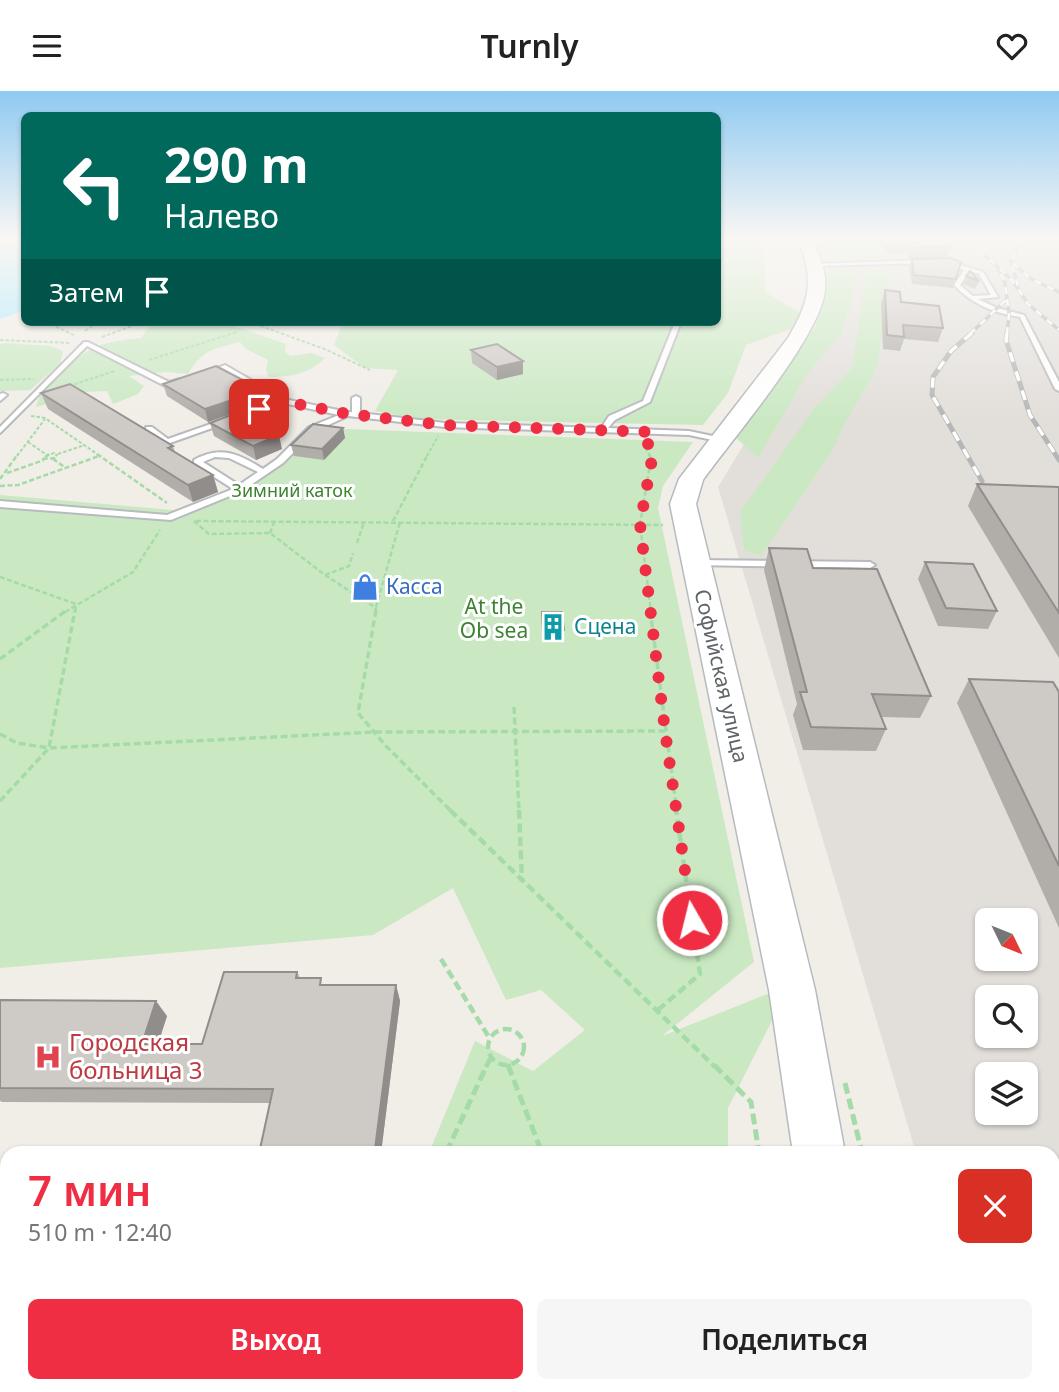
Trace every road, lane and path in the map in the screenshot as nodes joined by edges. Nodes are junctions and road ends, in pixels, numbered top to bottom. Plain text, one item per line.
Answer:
1 (815, 299) edge
2 (971, 299) edge
3 (55, 326) edge
4 (93, 326) edge
5 (132, 326) edge
6 (261, 326) edge
7 (676, 326) edge
8 (0, 340) edge
9 (86, 343) junction
10 (370, 370) dead end
11 (202, 374) edge
12 (51, 378) junction
13 (191, 378) edge
14 (0, 380) edge
15 (1059, 389) edge
16 (356, 398) dead end
17 (282, 401) junction
18 (0, 415) edge
19 (352, 415) junction
20 (14, 416) junction
21 (45, 418) junction
22 (445, 425) junction
23 (149, 429) edge
24 (603, 430) junction
25 (0, 431) edge
26 (653, 432) junction
27 (719, 440) junction
28 (28, 441) junction
29 (83, 445) junction
30 (47, 454) junction
31 (58, 454) junction
32 (99, 456) junction
33 (53, 459) junction
34 (44, 460) junction
35 (66, 468) junction
36 (263, 472) junction
37 (4, 474) junction
38 (0, 479) edge
39 (0, 486) edge
40 (239, 489) junction
41 (0, 504) edge
42 (181, 512) junction
43 (168, 518) junction
44 (275, 520) junction
45 (364, 521) junction
46 (393, 521) junction
47 (400, 522) junction
48 (640, 524) junction
49 (663, 525) dead end
50 (270, 533) junction
51 (357, 543) dead end
52 (353, 553) dead end
53 (695, 563) junction
54 (870, 565) dead end
55 (325, 575) junction
56 (0, 577) edge
57 (76, 604) junction
58 (376, 608) junction
59 (0, 659) edge
60 (514, 707) dead end
61 (665, 731) junction
62 (375, 732) junction
63 (516, 732) junction
64 (0, 734) edge
65 (49, 748) junction
66 (0, 801) edge
67 (522, 882) junction
68 (442, 959) dead end
69 (658, 1010) junction
70 (490, 1039) junction
71 (491, 1057) junction
72 (508, 1065) junction
73 (842, 1073) dead end
74 (449, 1146) edge
75 (539, 1146) edge
76 (758, 1146) edge
77 (818, 1146) edge
78 (860, 1146) edge

1 - 27 main road, Софийская улица
2 - 15 lane
3 - 4 path
5 - 9 path
6 - 10 path
7 - 24 lane
8 - 9 path
9 - 12 lane
9 - 13 lane
11 - 17 lane
12 - 14 path
12 - 20 lane
16 - 19 lane
17 - 19 lane
17 - 23 lane
18 - 20 lane
19 - 22 lane
19 - 36 lane
20 - 21 path
20 - 25 lane
21 - 28 path
21 - 29 path
22 - 24 lane
22 - 46 path
24 - 26 lane
26 - 27 lane
26 - 48 path
27 - 53 main road, Софийская улица
28 - 30 path
28 - 37 path
29 - 31 path
29 - 32 path
30 - 31 path
30 - 34 path
31 - 33 path
32 - 35 path
32 - 42 path
33 - 34 path
33 - 35 path
34 - 37 path
35 - 39 path
36 - 40 lane
36 - 40 lane
37 - 38 path
40 - 42 lane
41 - 43 lane
42 - 43 lane
43 - 57 path
44 - 45 path
44 - 50 path
44 - 50 path
45 - 46 path
45 - 51 path
46 - 47 path
47 - 48 path
47 - 58 path
48 - 49 path
48 - 61 path
50 - 55 path
52 - 55 path
53 - 54 lane
53 - 77 main road, Софийская улица
55 - 58 path
56 - 57 path
57 - 59 path
57 - 65 path
58 - 62 path
60 - 63 path
61 - 63 path
61 - 69 path
62 - 63 path
62 - 65 path
62 - 67 path
63 - 67 path
64 - 65 path
65 - 66 path
67 - 69 path
68 - 70 path
69 - 76 path
70 - 71 path
70 - 72 path
71 - 72 path
71 - 74 path
72 - 75 path
73 - 78 path

